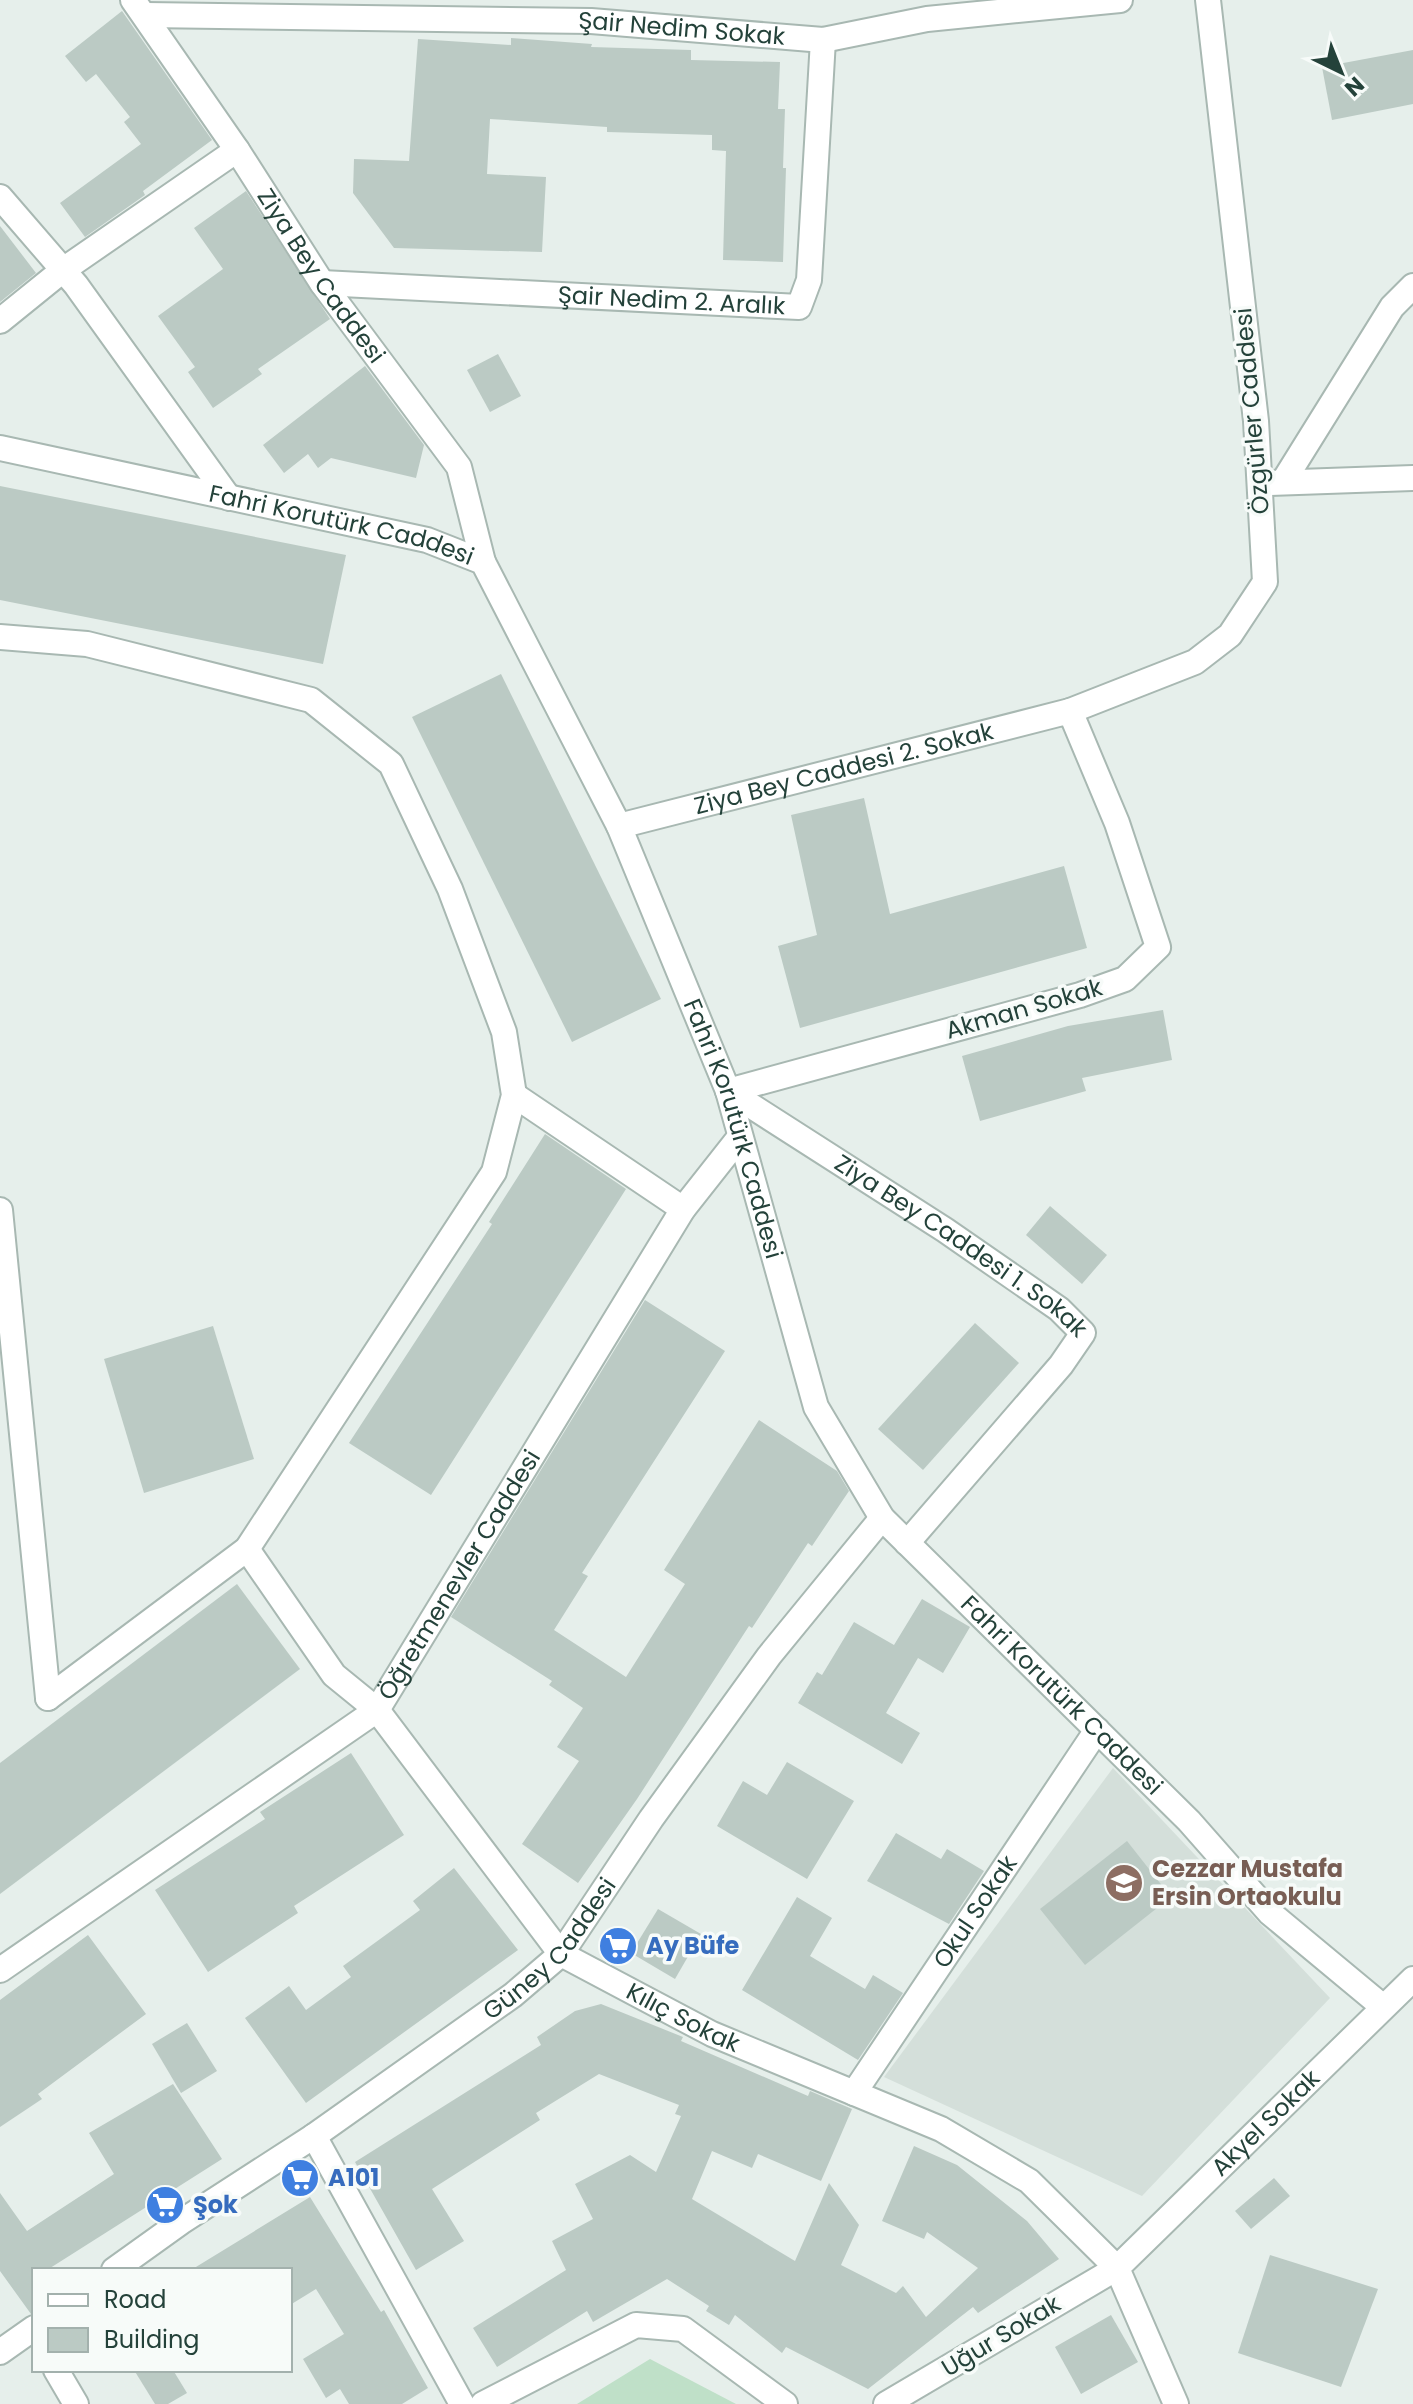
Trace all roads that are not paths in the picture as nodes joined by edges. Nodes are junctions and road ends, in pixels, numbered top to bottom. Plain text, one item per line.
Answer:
1 (1120, 0) edge
2 (1208, 0) edge
3 (139, 7) edge
4 (590, 11) edge
5 (823, 40) junction
6 (237, 150) junction
7 (0, 197) edge
8 (63, 270) junction
9 (322, 283) junction
10 (1413, 286) edge
11 (0, 321) edge
12 (0, 448) edge
13 (1413, 478) edge
14 (1271, 483) junction
15 (229, 498) junction
16 (483, 562) junction
17 (0, 637) edge
18 (1070, 711) junction
19 (619, 826) junction
20 (728, 1091) junction
21 (514, 1095) junction
22 (739, 1138) junction
23 (683, 1209) junction
24 (0, 1210) edge
25 (882, 1518) junction
26 (907, 1543) junction
27 (247, 1549) junction
28 (377, 1710) junction
29 (1097, 1730) junction
30 (561, 1954) junction
31 (0, 1970) edge
32 (1413, 1979) edge
33 (1382, 2006) junction
34 (854, 2093) junction
35 (314, 2136) junction
36 (117, 2268) edge
37 (1117, 2268) junction
38 (32, 2331) edge
39 (0, 2351) edge
40 (57, 2372) edge
41 (76, 2404) edge
42 (462, 2404) edge
43 (483, 2404) edge
44 (785, 2404) edge
45 (886, 2404) edge
46 (1176, 2404) edge

1 - 5 street, Şair Nedim Sokak
2 - 14 street, Özgürler Caddesi
3 - 4 street, Şair Nedim Sokak
3 - 6 street, Ziya Bey Caddesi
4 - 5 street, Şair Nedim Sokak
5 - 9 street, Şair Nedim 2. Aralık
6 - 8 street
6 - 9 street, Ziya Bey Caddesi
7 - 8 street
8 - 11 street
8 - 15 street
9 - 16 street, Ziya Bey Caddesi
10 - 14 street
12 - 15 street, Fahri Korutürk Caddesi
13 - 14 street
14 - 18 street, Özgürler Caddesi
15 - 16 street, Fahri Korutürk Caddesi
16 - 19 street, Fahri Korutürk Caddesi
17 - 21 street
18 - 19 street, Ziya Bey Caddesi 2. Sokak
18 - 20 street, Akman Sokak
19 - 20 street, Fahri Korutürk Caddesi
20 - 22 street, Fahri Korutürk Caddesi
20 - 26 street, Ziya Bey Caddesi 1. Sokak
21 - 23 street
21 - 27 street
22 - 23 street, Öğretmenevler Caddesi
22 - 25 street, Fahri Korutürk Caddesi
23 - 28 street, Öğretmenevler Caddesi
24 - 27 street
25 - 26 street, Fahri Korutürk Caddesi
25 - 30 street, Güney Caddesi
26 - 29 street, Fahri Korutürk Caddesi
27 - 28 street, Kılıç Sokak
28 - 30 street, Kılıç Sokak
28 - 31 street, Öğretmenevler Caddesi
29 - 33 street, Fahri Korutürk Caddesi
29 - 34 street, Okul Sokak
30 - 34 street, Kılıç Sokak
30 - 35 street, Güney Caddesi
32 - 33 street, Akyel Sokak
33 - 37 street, Akyel Sokak
34 - 37 street, Kılıç Sokak
35 - 36 street, Güney Caddesi
35 - 42 street
37 - 45 street, Uğur Sokak
37 - 46 street
38 - 39 street
40 - 41 street
43 - 44 street

